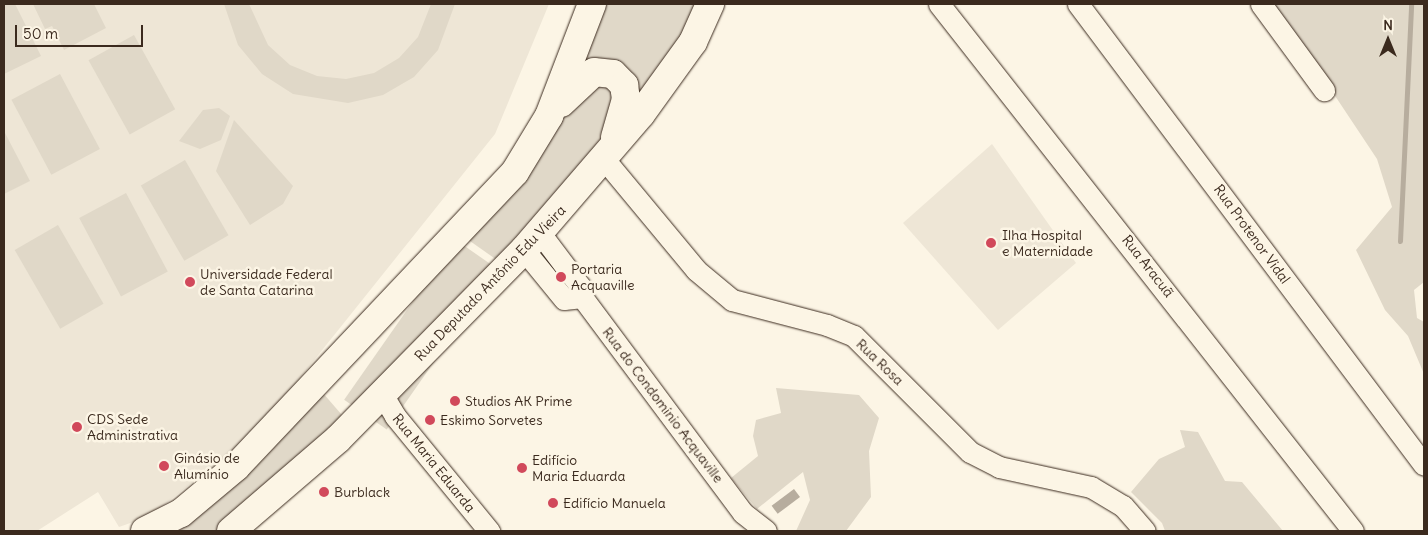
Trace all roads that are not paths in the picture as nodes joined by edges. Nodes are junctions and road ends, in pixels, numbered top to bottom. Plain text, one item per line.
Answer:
1 (592, 4) edge
2 (710, 4) edge
3 (723, 4) edge
4 (939, 4) edge
5 (1078, 4) edge
6 (1261, 4) edge
7 (694, 42) junction
8 (1324, 90) dead end
9 (549, 116) junction
10 (607, 155) junction
11 (532, 241) junction
12 (382, 394) junction
13 (1424, 464) edge
14 (745, 522) edge
15 (145, 531) edge
16 (231, 531) edge
17 (489, 531) edge
18 (766, 531) edge
19 (1145, 531) edge
20 (1353, 531) edge

1 - 9 main road
2 - 7 main road, Rua Deputado Antônio Edu Vieira
3 - 7 street
4 - 20 street, Rua Aracuã
5 - 13 street, Rua Protenor Vidal
6 - 8 street
7 - 10 main road, Rua Deputado Antônio Edu Vieira
9 - 10 main road
9 - 15 main road
10 - 11 main road, Rua Deputado Antônio Edu Vieira
10 - 19 street, Rua Rosa
11 - 12 main road, Rua Deputado Antônio Edu Vieira
11 - 14 street, Rua do Condomínio Acquaville
12 - 16 main road, Rua Deputado Antônio Edu Vieira
12 - 17 street, Rua Maria Eduarda
14 - 18 street, Rua do Condomínio Acquaville

